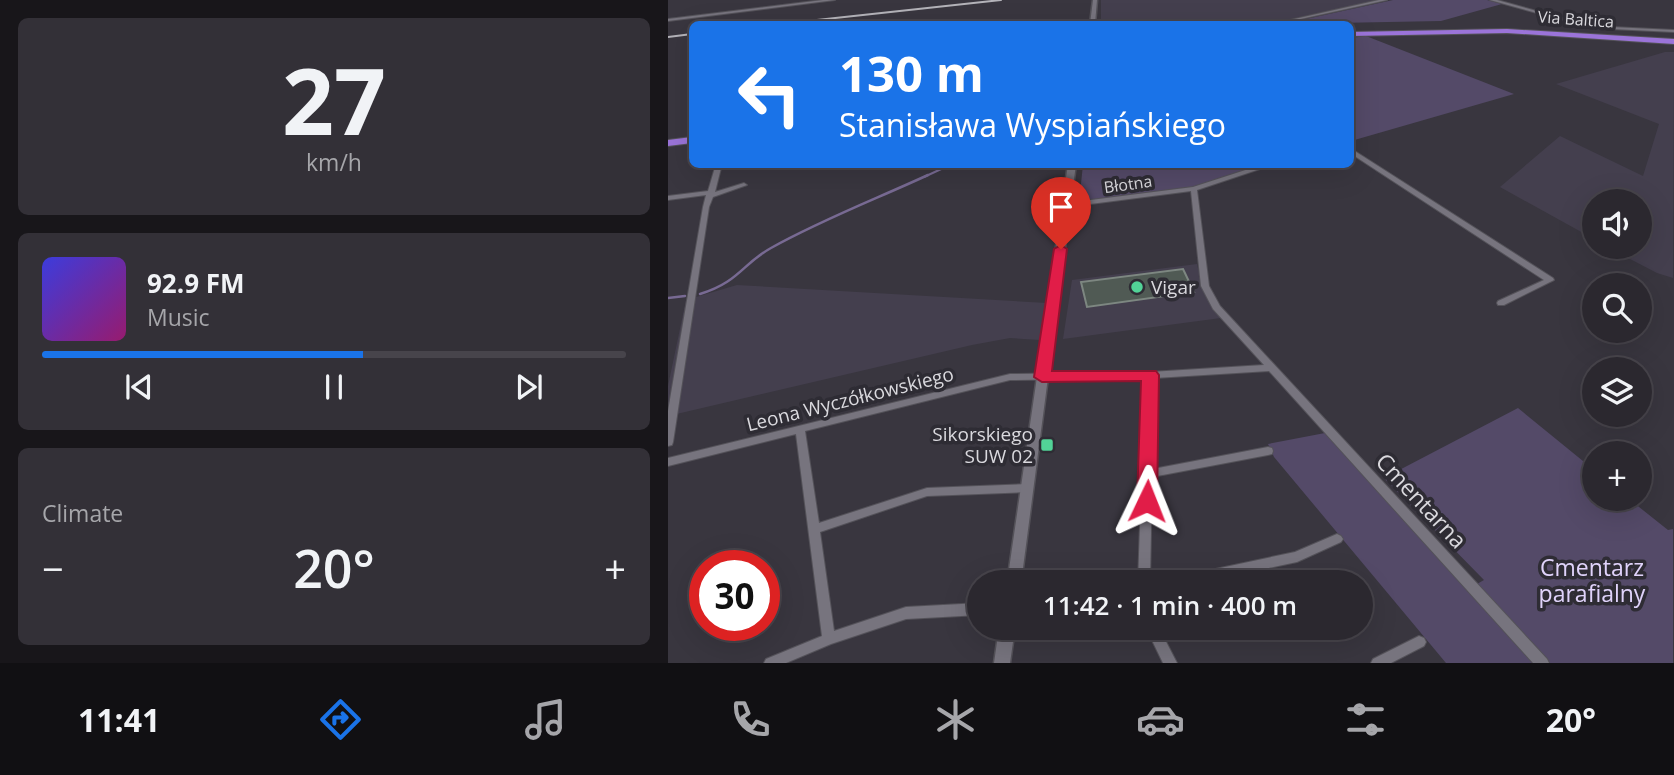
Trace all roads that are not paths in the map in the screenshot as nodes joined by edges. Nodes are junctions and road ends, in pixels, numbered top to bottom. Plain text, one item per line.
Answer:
1 (832, 0) edge
2 (1095, 0) edge
3 (1385, 0) edge
4 (1492, 0) edge
5 (735, 13) junction
6 (668, 20) edge
7 (736, 21) edge
8 (1092, 21) edge
9 (1288, 21) edge
10 (1674, 32) edge
11 (1354, 33) edge
12 (1674, 41) edge
13 (689, 138) edge
14 (668, 141) edge
15 (1354, 153) edge
16 (718, 168) edge
17 (1072, 168) edge
18 (1260, 168) edge
19 (744, 185) dead end
20 (1194, 189) junction
21 (711, 193) junction
22 (668, 198) edge
23 (1067, 205) junction
24 (1549, 283) joint
25 (1501, 303) dead end
26 (1268, 368) junction
27 (1150, 375) junction
28 (1042, 377) junction
29 (672, 387) edge
30 (800, 429) junction
31 (668, 442) edge
32 (1268, 451) dead end
33 (668, 462) edge
34 (1148, 474) junction
35 (1028, 488) junction
36 (813, 530) junction
37 (1337, 539) dead end
38 (1016, 570) edge
39 (1144, 570) edge
40 (1235, 570) edge
41 (967, 611) edge
42 (830, 639) junction
43 (1005, 640) edge
44 (1158, 640) edge
45 (1419, 642) dead end
46 (771, 663) edge
47 (1002, 663) edge
48 (1170, 663) edge
49 (1378, 663) edge
50 (1542, 663) edge

1 - 5 street
2 - 8 street
3 - 9 street
4 - 10 street
5 - 6 street
5 - 7 street
11 - 12 highway, Via Baltica
13 - 14 highway
15 - 24 street
16 - 21 street
17 - 23 street
18 - 20 street, Błotna
19 - 21 street
20 - 23 street, Błotna
20 - 26 street, Cmentarna
21 - 22 street
21 - 29 street
23 - 28 street
24 - 25 street
26 - 27 street, Leona Wyczółkowskiego
26 - 50 street, Cmentarna
27 - 28 street, Leona Wyczółkowskiego
27 - 34 street
28 - 30 street, Leona Wyczółkowskiego
28 - 35 street
29 - 31 street
30 - 33 street, Leona Wyczółkowskiego
30 - 36 street
32 - 34 street
34 - 39 street
35 - 36 street
35 - 38 street
36 - 42 street
37 - 40 street
41 - 42 street
42 - 46 street
43 - 47 street
44 - 48 street
45 - 49 street

